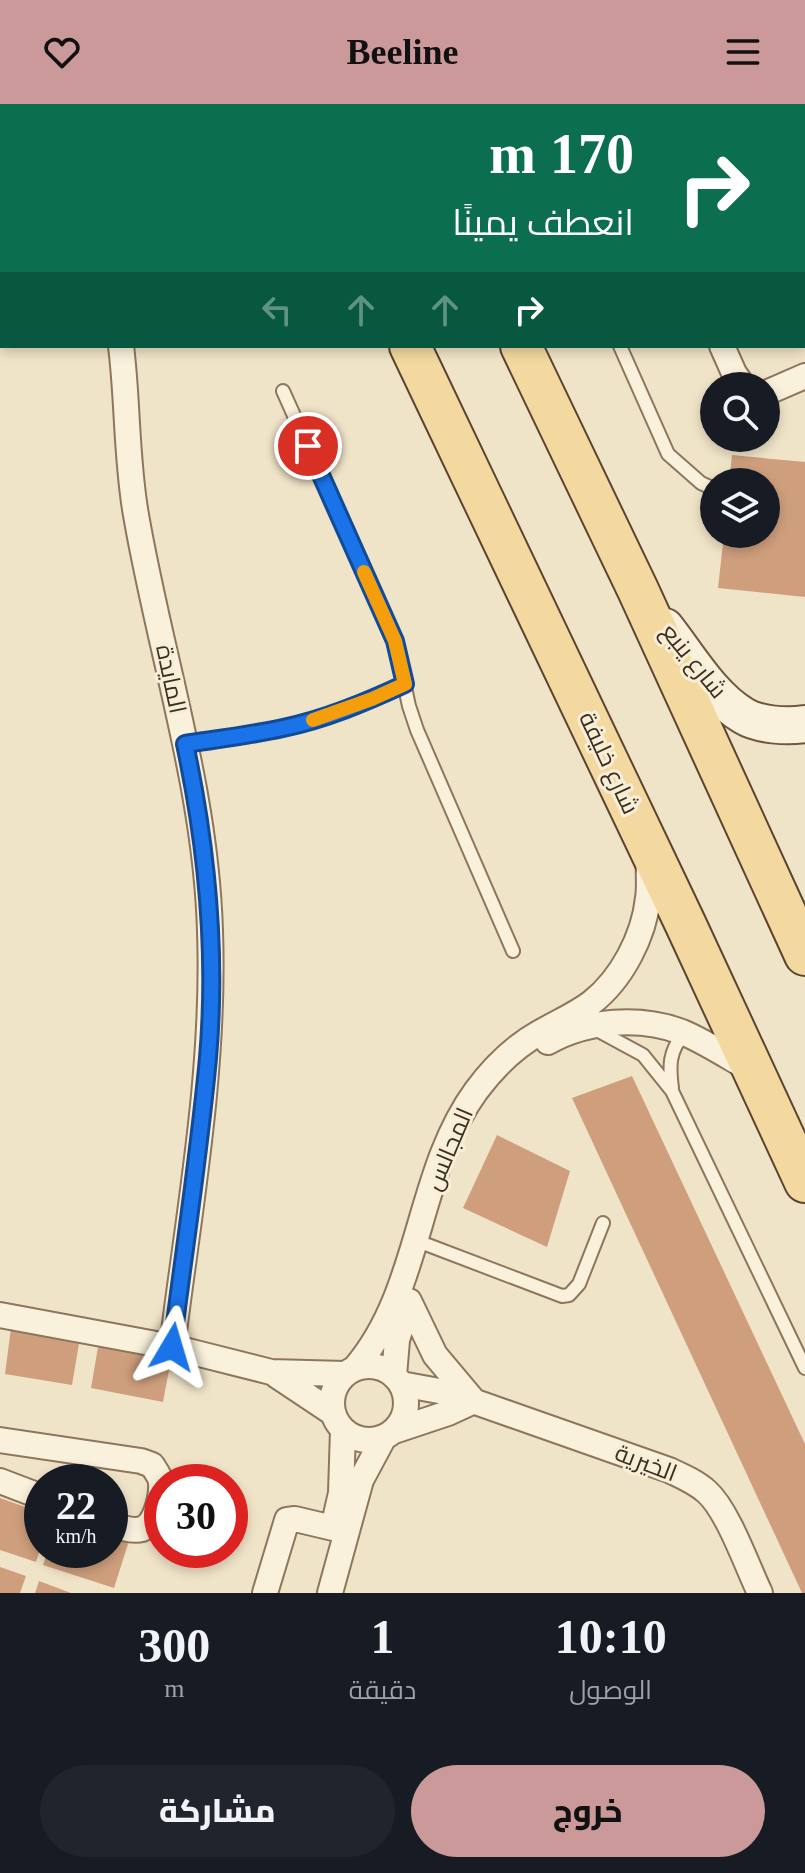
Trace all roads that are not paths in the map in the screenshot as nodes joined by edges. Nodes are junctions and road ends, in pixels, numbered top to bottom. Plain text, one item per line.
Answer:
1 (121, 348) edge
2 (411, 348) edge
3 (522, 348) edge
4 (621, 348) edge
5 (723, 348) edge
6 (734, 372) edge
7 (805, 376) edge
8 (780, 387) edge
9 (283, 391) dead end
10 (700, 482) edge
11 (638, 590) junction
12 (405, 684) junction
13 (805, 724) edge
14 (185, 744) junction
15 (649, 847) junction
16 (513, 951) dead end
17 (805, 955) edge
18 (590, 1027) junction
19 (684, 1033) junction
20 (753, 1071) junction
21 (672, 1091) junction
22 (805, 1182) edge
23 (603, 1223) dead end
24 (428, 1245) junction
25 (409, 1301) junction
26 (0, 1315) edge
27 (172, 1347) junction
28 (805, 1368) edge
29 (350, 1371) junction
30 (271, 1372) junction
31 (398, 1380) junction
32 (474, 1401) junction
33 (338, 1422) junction
34 (389, 1434) junction
35 (0, 1440) edge
36 (0, 1481) edge
37 (24, 1490) edge
38 (333, 1528) junction
39 (128, 1529) edge
40 (265, 1593) edge
41 (316, 1593) edge
42 (330, 1593) edge
43 (760, 1593) edge

1 - 14 street, المايدة
2 - 15 main road, شارع خليفة
3 - 11 main road
4 - 10 lane
5 - 6 street
7 - 8 street
9 - 12 lane
11 - 13 street, شارع ينبع
11 - 17 main road
12 - 14 lane
12 - 16 lane
14 - 27 street, المايدة
15 - 20 main road, شارع خليفة
15 - 29 street, المجالس
18 - 19 street, المجالس
18 - 21 lane
18 - 24 street, المجالس
19 - 20 street, المجالس
19 - 21 lane
20 - 22 main road, شارع خليفة
21 - 28 lane
23 - 24 lane
24 - 25 street, المجالس
25 - 31 street, المجالس
25 - 32 street
26 - 27 street
27 - 30 street
29 - 30 street
29 - 31 street
29 - 33 street
30 - 33 street
31 - 32 street, الخيرية
31 - 34 street
32 - 34 street
32 - 43 street, الخيرية
33 - 34 street
33 - 38 street
34 - 42 street
35 - 39 street
36 - 37 street
38 - 40 street
38 - 41 street

